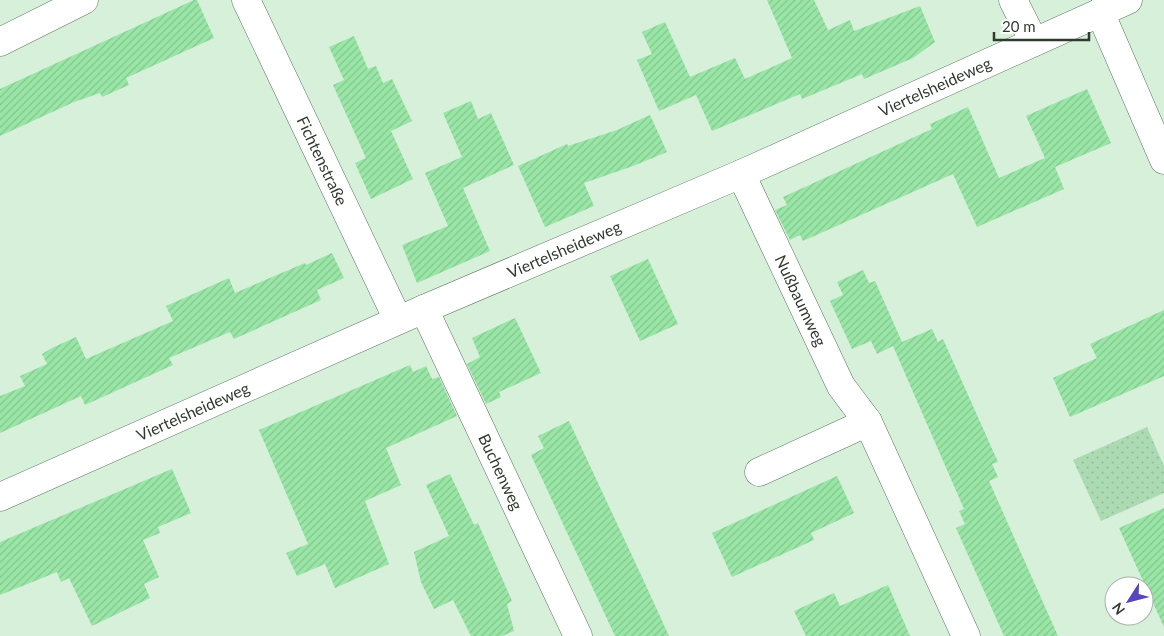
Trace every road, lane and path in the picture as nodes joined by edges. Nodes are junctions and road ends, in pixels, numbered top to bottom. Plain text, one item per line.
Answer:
1 (84, 0) edge
2 (246, 0) edge
3 (1013, 0) edge
4 (1128, 0) edge
5 (1100, 12) junction
6 (0, 42) edge
7 (1034, 42) junction
8 (1164, 160) edge
9 (741, 174) junction
10 (424, 309) junction
11 (398, 320) junction
12 (868, 422) junction
13 (759, 472) dead end
14 (0, 497) edge
15 (578, 636) edge
16 (966, 636) edge

1 - 6 street
2 - 11 street, Fichtenstraße
3 - 7 street
4 - 5 street, Viertelsheideweg
5 - 7 street, Viertelsheideweg
5 - 8 street
7 - 9 street, Viertelsheideweg
9 - 10 street, Viertelsheideweg
9 - 12 street, Nußbaumweg
10 - 11 street, Viertelsheideweg
10 - 15 street, Buchenweg
11 - 14 street, Viertelsheideweg
12 - 13 street
12 - 16 street, Nußbaumweg

